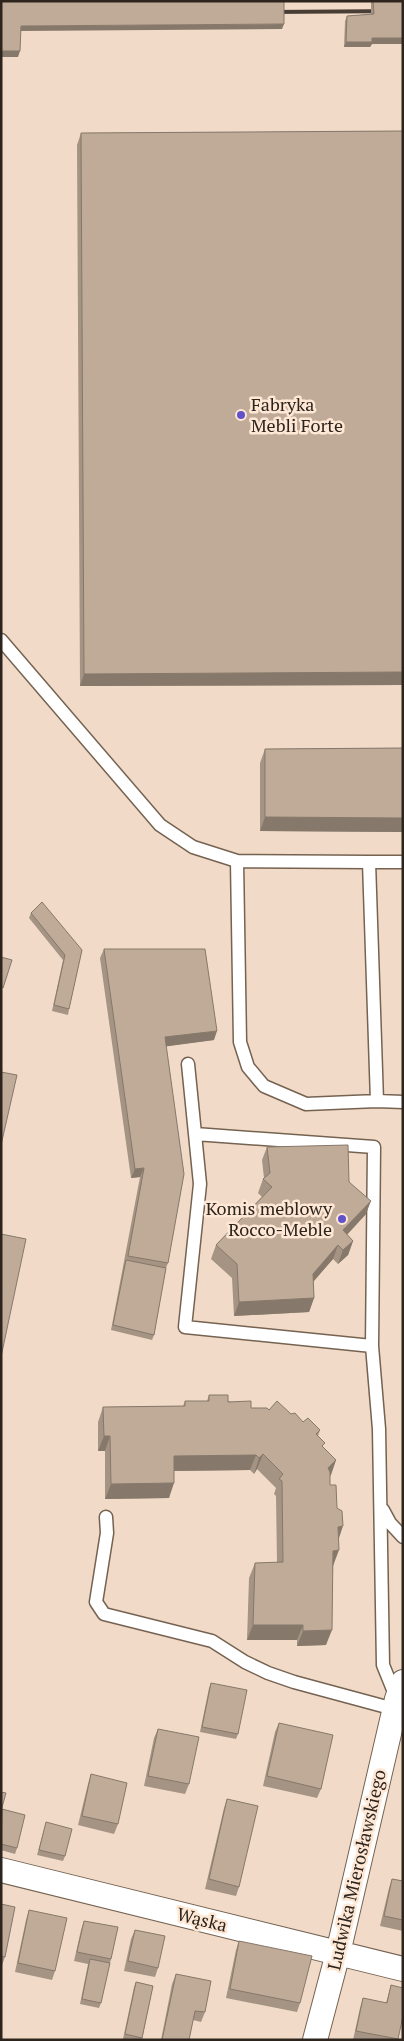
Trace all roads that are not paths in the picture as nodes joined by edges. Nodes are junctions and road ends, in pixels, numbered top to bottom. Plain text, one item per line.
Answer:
1 (1, 640) edge
2 (237, 861) junction
3 (369, 862) junction
4 (403, 862) edge
5 (188, 1064) dead end
6 (377, 1101) junction
7 (403, 1102) edge
8 (195, 1134) junction
9 (372, 1346) junction
10 (382, 1508) junction
11 (106, 1517) dead end
12 (403, 1537) edge
13 (398, 1697) edge
14 (1, 1870) edge
15 (338, 1953) junction
16 (403, 1969) edge
17 (315, 2040) edge

1 - 2 lane
2 - 3 lane
2 - 6 lane
3 - 4 lane
3 - 6 lane
5 - 8 lane
6 - 7 lane
8 - 9 lane
8 - 9 lane
9 - 10 lane
10 - 12 lane
10 - 13 lane
11 - 13 lane
13 - 15 street, Ludwika Mierosławskiego
14 - 15 street, Wąska
15 - 16 street, Wąska
15 - 17 street, Ludwika Mierosławskiego

